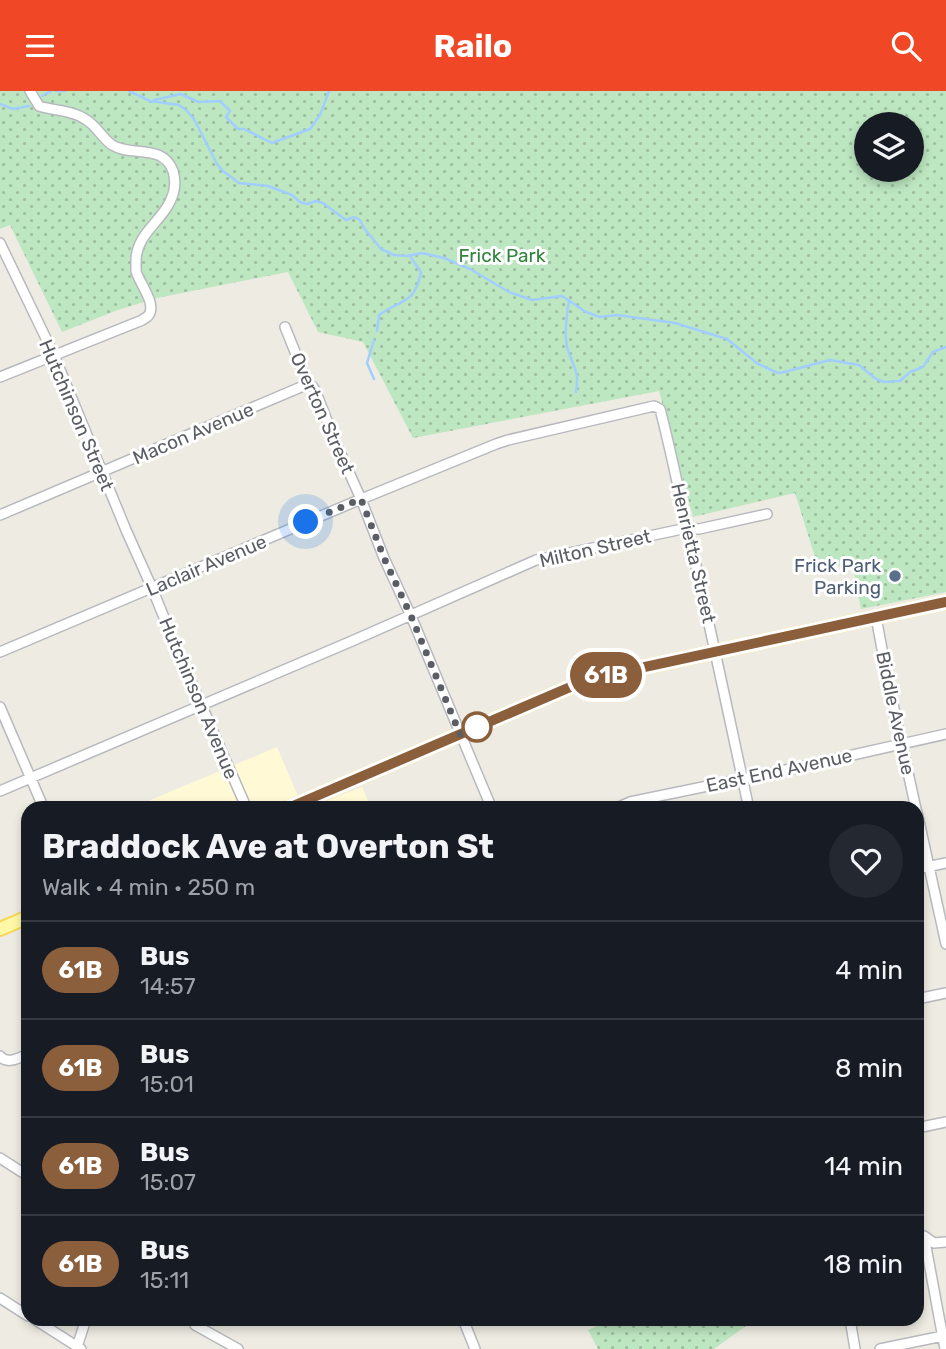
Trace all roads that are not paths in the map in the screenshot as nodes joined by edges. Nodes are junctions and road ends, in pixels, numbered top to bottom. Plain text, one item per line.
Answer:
1 (30, 91) edge
2 (0, 242) edge
3 (285, 327) dead end
4 (54, 355) junction
5 (0, 377) edge
6 (314, 385) junction
7 (654, 406) joint
8 (103, 471) junction
9 (361, 499) junction
10 (767, 514) dead end
11 (0, 515) edge
12 (687, 528) junction
13 (152, 588) junction
14 (946, 602) edge
15 (411, 616) junction
16 (876, 617) junction
17 (0, 652) edge
18 (716, 652) junction
19 (201, 705) junction
20 (0, 707) edge
21 (460, 734) junction
22 (946, 734) edge
23 (902, 744) junction
24 (31, 778) junction
25 (742, 778) junction
26 (0, 790) edge
27 (41, 801) edge
28 (243, 801) edge
29 (305, 801) edge
30 (489, 801) edge
31 (635, 801) edge
32 (747, 801) edge
33 (915, 801) edge
34 (924, 843) edge
35 (946, 863) edge
36 (929, 867) junction
37 (924, 868) edge
38 (21, 920) edge
39 (0, 929) edge
40 (946, 944) edge
41 (946, 993) edge
42 (924, 998) edge
43 (0, 1056) edge
44 (21, 1057) edge
45 (946, 1122) edge
46 (924, 1127) edge
47 (0, 1158) edge
48 (21, 1171) edge
49 (924, 1238) edge
50 (946, 1242) edge
51 (924, 1253) edge
52 (0, 1298) edge
53 (21, 1312) edge
54 (45, 1326) edge
55 (84, 1326) edge
56 (197, 1326) edge
57 (466, 1326) edge
58 (851, 1326) edge
59 (943, 1336) junction
60 (79, 1348) edge
61 (238, 1349) edge
62 (475, 1349) edge
63 (855, 1349) edge
64 (880, 1349) edge
65 (945, 1349) edge

1 - 4 street
2 - 4 street, Hutchinson Street
3 - 6 street, Overton Street
4 - 5 street
4 - 8 street, Hutchinson Street
6 - 8 street, Macon Avenue
6 - 9 street, Overton Street
7 - 9 street, Laclair Avenue
7 - 12 street, Henrietta Street
8 - 11 street, Macon Avenue
8 - 13 street, Hutchinson Street
9 - 13 street, Laclair Avenue
9 - 15 street, Overton Street
10 - 12 street, Milton Street
12 - 15 street, Milton Street
12 - 18 street, Henrietta Street
13 - 17 street, Laclair Avenue
13 - 19 street, Hutchinson Avenue
14 - 16 main road
15 - 19 street, Milton Street
15 - 21 street, Overton Street
16 - 18 main road
16 - 23 street, Biddle Avenue
18 - 21 main road
18 - 25 street, Henrietta Street
19 - 24 street
19 - 28 street, Hutchinson Avenue
20 - 24 street
21 - 29 main road
21 - 30 street, Overton Street
22 - 23 street, East End Avenue
23 - 25 street, East End Avenue
23 - 33 street, Biddle Avenue
24 - 26 street
24 - 27 street
25 - 31 street, East End Avenue
25 - 32 street, Henrietta Street
34 - 36 street, Biddle Avenue
35 - 36 street
36 - 37 street
36 - 40 street, Biddle Avenue
38 - 39 main road
41 - 42 street
43 - 44 street
45 - 46 street
47 - 48 street
49 - 50 street
51 - 59 street
52 - 53 street
54 - 60 street
55 - 60 street
56 - 61 street
57 - 62 street
58 - 63 street
59 - 64 street
59 - 65 street

